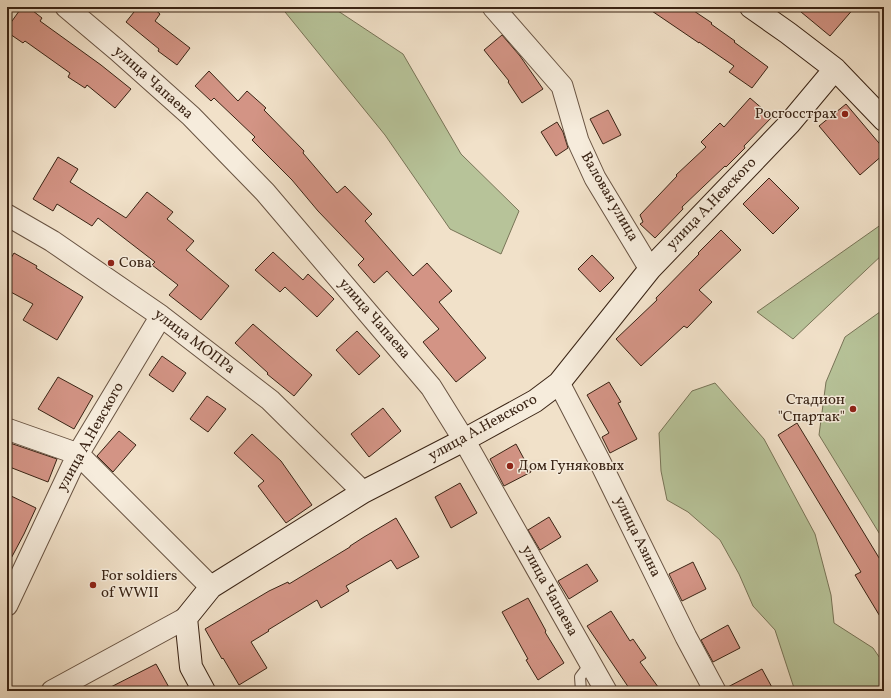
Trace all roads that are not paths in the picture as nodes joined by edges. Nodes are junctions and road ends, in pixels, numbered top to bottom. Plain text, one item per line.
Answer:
1 (66, 7) edge
2 (493, 7) edge
3 (751, 7) edge
4 (835, 69) junction
5 (884, 120) edge
6 (7, 215) edge
7 (650, 269) junction
8 (161, 316) junction
9 (559, 383) junction
10 (7, 429) edge
11 (464, 440) junction
12 (78, 454) junction
13 (363, 492) junction
14 (211, 587) junction
15 (7, 605) edge
16 (186, 618) junction
17 (590, 664) junction
18 (52, 691) edge
19 (204, 691) edge
20 (581, 691) edge
21 (606, 691) edge
22 (715, 691) edge

1 - 11 street, улица Чапаева
2 - 7 street, Валовая улица
3 - 4 street
4 - 5 street
4 - 7 street, улица А.Невского
6 - 8 street, улица МОПРа
7 - 9 street, улица А.Невского
8 - 12 street, улица А.Невского
8 - 13 street, улица МОПРа
9 - 11 street, улица А.Невского
9 - 22 street, улица Азина
10 - 12 street
11 - 13 street, улица А.Невского
11 - 17 street, улица Чапаева
12 - 14 street
12 - 15 street, улица А.Невского
13 - 14 street, улица А.Невского
14 - 16 street, улица А.Невского
16 - 18 street, улица А.Невского
16 - 19 street
17 - 20 lane
17 - 21 street, улица Чапаева

